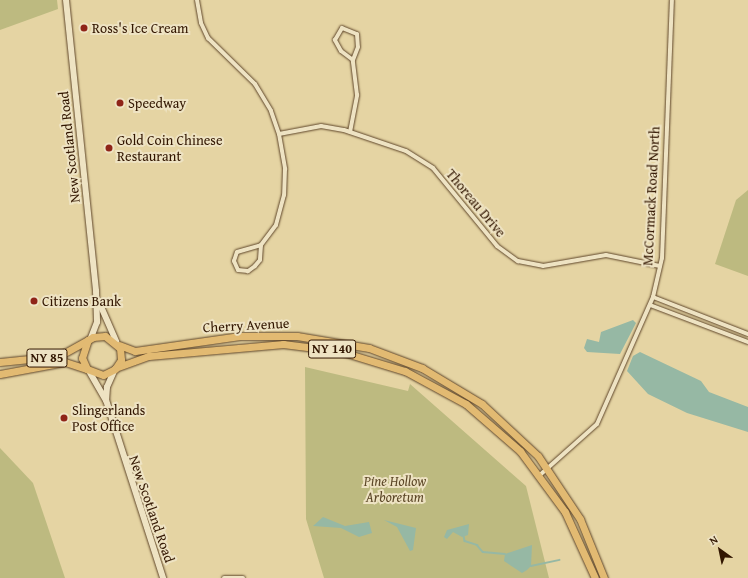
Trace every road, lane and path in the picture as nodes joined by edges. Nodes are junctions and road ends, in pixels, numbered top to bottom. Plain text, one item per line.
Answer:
1 (66, 0) edge
2 (197, 0) edge
3 (672, 0) edge
4 (353, 60) junction
5 (350, 132) junction
6 (279, 134) junction
7 (261, 245) junction
8 (660, 266) junction
9 (96, 291) junction
10 (653, 298) junction
11 (650, 305) junction
12 (717, 322) junction
13 (714, 329) junction
14 (748, 334) edge
15 (90, 339) junction
16 (748, 342) edge
17 (117, 343) junction
18 (0, 362) edge
19 (116, 368) junction
20 (88, 370) junction
21 (0, 374) edge
22 (106, 400) junction
23 (548, 469) junction
24 (540, 475) junction
25 (163, 578) edge
26 (224, 578) edge
27 (243, 578) edge
28 (594, 578) edge
29 (604, 578) edge

1 - 9 street, New Scotland Road
2 - 6 street
3 - 8 street, McCormack Road North
4 - 4 street
4 - 5 street
5 - 6 street, Thoreau Drive
5 - 8 street, Thoreau Drive
6 - 7 street
7 - 7 street
8 - 10 street, McCormack Road North
9 - 15 street, New Scotland Road
9 - 17 street, New Scotland Road
10 - 11 street, McCormack Road North
10 - 12 street
11 - 13 street
11 - 23 street, McCormack Road North
12 - 13 street
12 - 14 street
13 - 16 street
15 - 17 main road, NY 85
15 - 18 main road, NY 85
15 - 20 main road
17 - 19 main road, NY 85
17 - 23 main road, Cherry Avenue / NY 140
19 - 20 main road
19 - 22 street, New Scotland Road / NY 85
19 - 24 main road, Cherry Avenue / NY 140
20 - 21 main road, NY 85
20 - 22 street, New Scotland Road / NY 85
22 - 25 street, New Scotland Road / NY 85
23 - 24 street, McCormack Road North
23 - 29 main road, Cherry Avenue / NY 140
24 - 28 main road, Cherry Avenue / NY 140
26 - 27 street

